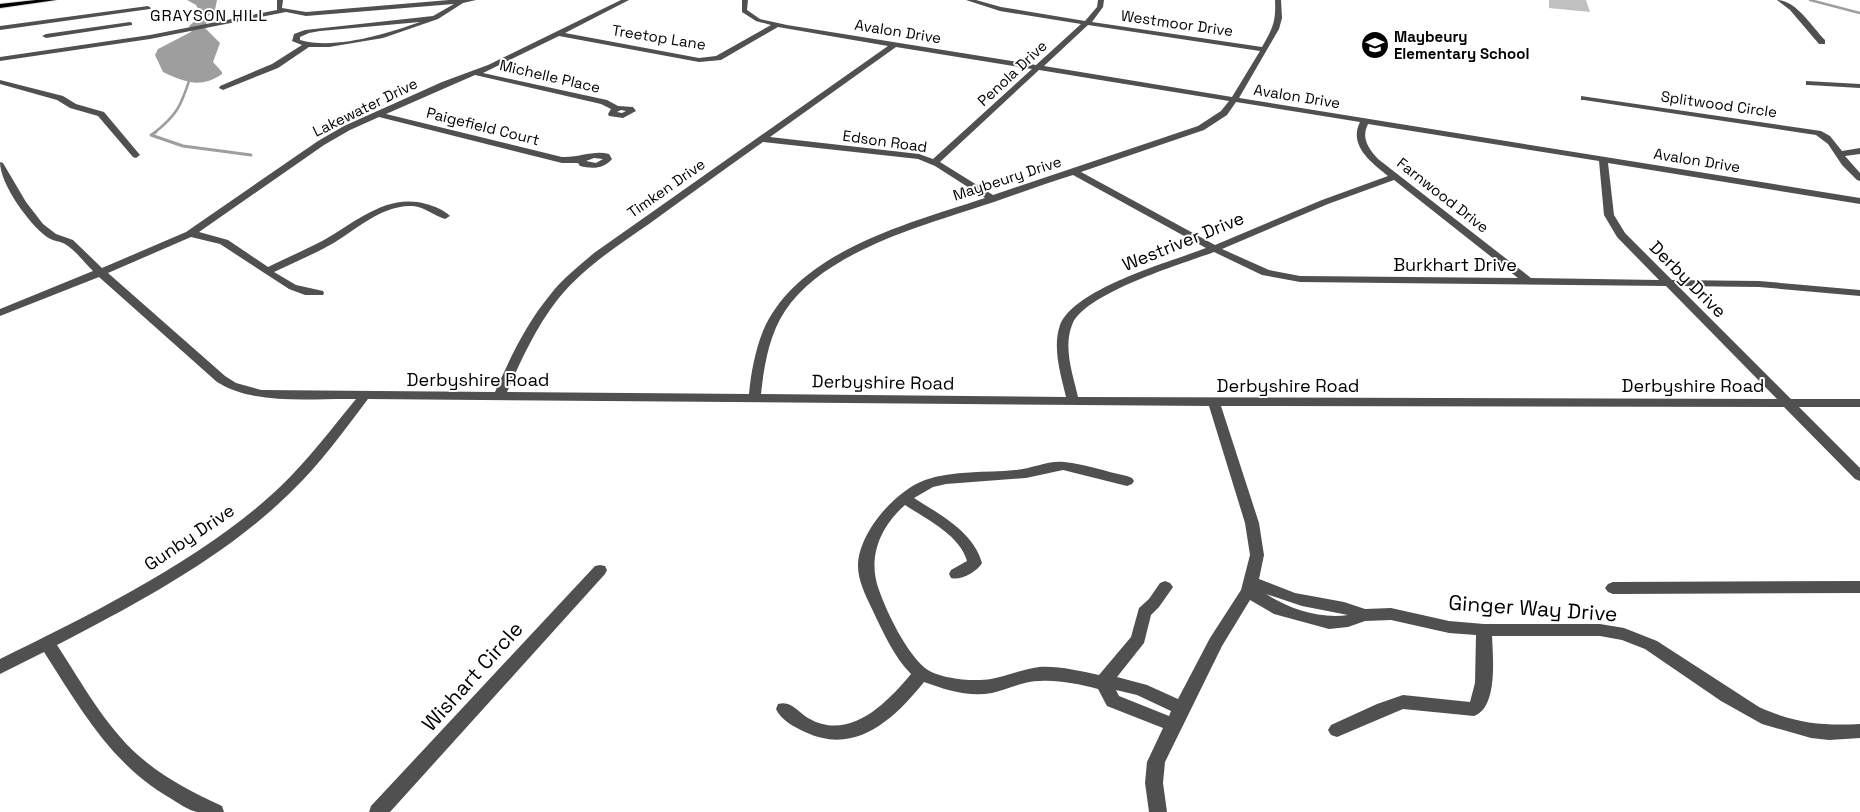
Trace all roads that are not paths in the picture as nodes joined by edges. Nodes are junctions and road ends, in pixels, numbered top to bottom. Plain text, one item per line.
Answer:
1 (21, 0) edge
2 (53, 0) edge
3 (280, 0) edge
4 (473, 0) edge
5 (626, 0) edge
6 (745, 0) edge
7 (969, 0) edge
8 (1101, 0) edge
9 (1278, 0) edge
10 (1780, 0) edge
11 (0, 2) edge
12 (460, 2) junction
13 (0, 6) edge
14 (148, 8) dead end
15 (130, 10) junction
16 (283, 11) junction
17 (436, 18) junction
18 (50, 21) junction
19 (1086, 23) junction
20 (130, 24) junction
21 (776, 25) junction
22 (0, 28) edge
23 (560, 34) junction
24 (46, 36) junction
25 (130, 40) junction
26 (1822, 42) dead end
27 (307, 44) junction
28 (894, 45) junction
29 (1264, 49) junction
30 (42, 52) junction
31 (0, 59) edge
32 (1038, 68) junction
33 (475, 73) junction
34 (0, 82) edge
35 (1809, 83) dead end
36 (1860, 86) edge
37 (222, 88) dead end
38 (1584, 98) dead end
39 (1234, 100) junction
40 (617, 109) dead end
41 (378, 114) junction
42 (1365, 121) junction
43 (762, 139) junction
44 (1860, 151) edge
45 (1841, 154) junction
46 (136, 155) dead end
47 (1603, 159) junction
48 (581, 160) dead end
49 (934, 163) junction
50 (1, 169) edge
51 (1075, 172) junction
52 (1394, 176) junction
53 (1860, 178) edge
54 (993, 199) junction
55 (1860, 201) edge
56 (445, 216) dead end
57 (190, 234) junction
58 (1212, 249) junction
59 (267, 271) junction
60 (102, 273) junction
61 (1528, 282) junction
62 (1670, 284) junction
63 (318, 292) dead end
64 (1860, 293) edge
65 (0, 313) edge
66 (364, 396) junction
67 (499, 396) junction
68 (755, 397) junction
69 (1072, 401) junction
70 (1214, 402) junction
71 (1787, 403) junction
72 (1860, 403) edge
73 (1860, 476) edge
74 (1127, 481) dead end
75 (904, 498) junction
76 (600, 570) dead end
77 (956, 574) dead end
78 (1165, 586) dead end
79 (1249, 586) junction
80 (1860, 587) edge
81 (1613, 588) dead end
82 (1484, 630) junction
83 (47, 644) junction
84 (0, 667) edge
85 (921, 674) junction
86 (1103, 683) junction
87 (1181, 708) junction
88 (784, 709) dead end
89 (1172, 725) junction
90 (1337, 730) dead end
91 (1860, 731) edge
92 (215, 812) edge
93 (378, 812) edge
94 (1158, 812) edge

1 - 11 main road
2 - 13 main road
3 - 16 street
4 - 12 street
5 - 23 street, Lakewater Drive
6 - 21 street, Avalon Drive
7 - 19 street, Westmoor Drive
8 - 19 street, Penola Drive
9 - 29 street, Maybeury Drive
10 - 26 street
12 - 16 street
12 - 17 street
14 - 15 street
15 - 18 street
15 - 20 street
16 - 25 street
17 - 27 street
17 - 27 street
18 - 22 street
18 - 24 street
19 - 29 street, Westmoor Drive
19 - 32 street, Penola Drive
20 - 24 street
20 - 25 street
21 - 23 street, Treetop Lane
21 - 28 street, Avalon Drive
23 - 33 street, Lakewater Drive
24 - 30 street
25 - 30 street
27 - 37 street
28 - 32 street, Avalon Drive
28 - 43 street, Timken Drive
29 - 39 street, Maybeury Drive
30 - 31 street
32 - 39 street, Avalon Drive
32 - 49 street, Penola Drive
33 - 40 street, Michelle Place
33 - 41 street, Lakewater Drive
34 - 46 street
35 - 36 street
38 - 45 street, Splitwood Circle
39 - 42 street, Avalon Drive
39 - 51 street, Maybeury Drive
41 - 48 street, Paigefield Court
41 - 57 street, Lakewater Drive
42 - 47 street, Avalon Drive
42 - 52 street, Farnwood Drive
43 - 49 street, Edson Road
43 - 67 street, Timken Drive
44 - 45 street
45 - 53 street, Splitwood Circle
47 - 55 street, Avalon Drive
47 - 62 street, Derby Drive
49 - 54 street, Edson Road
50 - 60 street, Derbyshire Road
51 - 54 street, Maybeury Drive
51 - 58 street, Burkhart Drive
52 - 58 street, Westriver Drive
52 - 61 street, Farnwood Drive
54 - 68 street, Maybeury Drive
56 - 59 street
57 - 59 street
57 - 60 street, Lakewater Drive
58 - 61 street, Burkhart Drive
58 - 69 street, Westriver Drive
59 - 63 street
60 - 65 street, Lakewater Drive
60 - 66 street, Derbyshire Road
61 - 62 street, Burkhart Drive
62 - 64 street, Burkhart Drive
62 - 71 street, Derby Drive
66 - 67 street, Derbyshire Road
66 - 83 street, Gunby Drive
67 - 68 street, Derbyshire Road
68 - 69 street, Derbyshire Road
69 - 70 street, Derbyshire Road
70 - 71 street, Derbyshire Road
70 - 79 street
71 - 72 street, Derbyshire Road
71 - 73 street, Derby Drive
74 - 75 street
75 - 77 street
75 - 85 street
76 - 93 street, Wishart Circle
78 - 86 street
79 - 82 street, Ginger Way Drive
79 - 87 street
80 - 81 street
82 - 90 street
82 - 91 street, Ginger Way Drive
83 - 84 street, Gunby Drive
83 - 92 street
85 - 86 street
85 - 88 street
86 - 87 street
86 - 89 street
87 - 89 street
89 - 94 street

